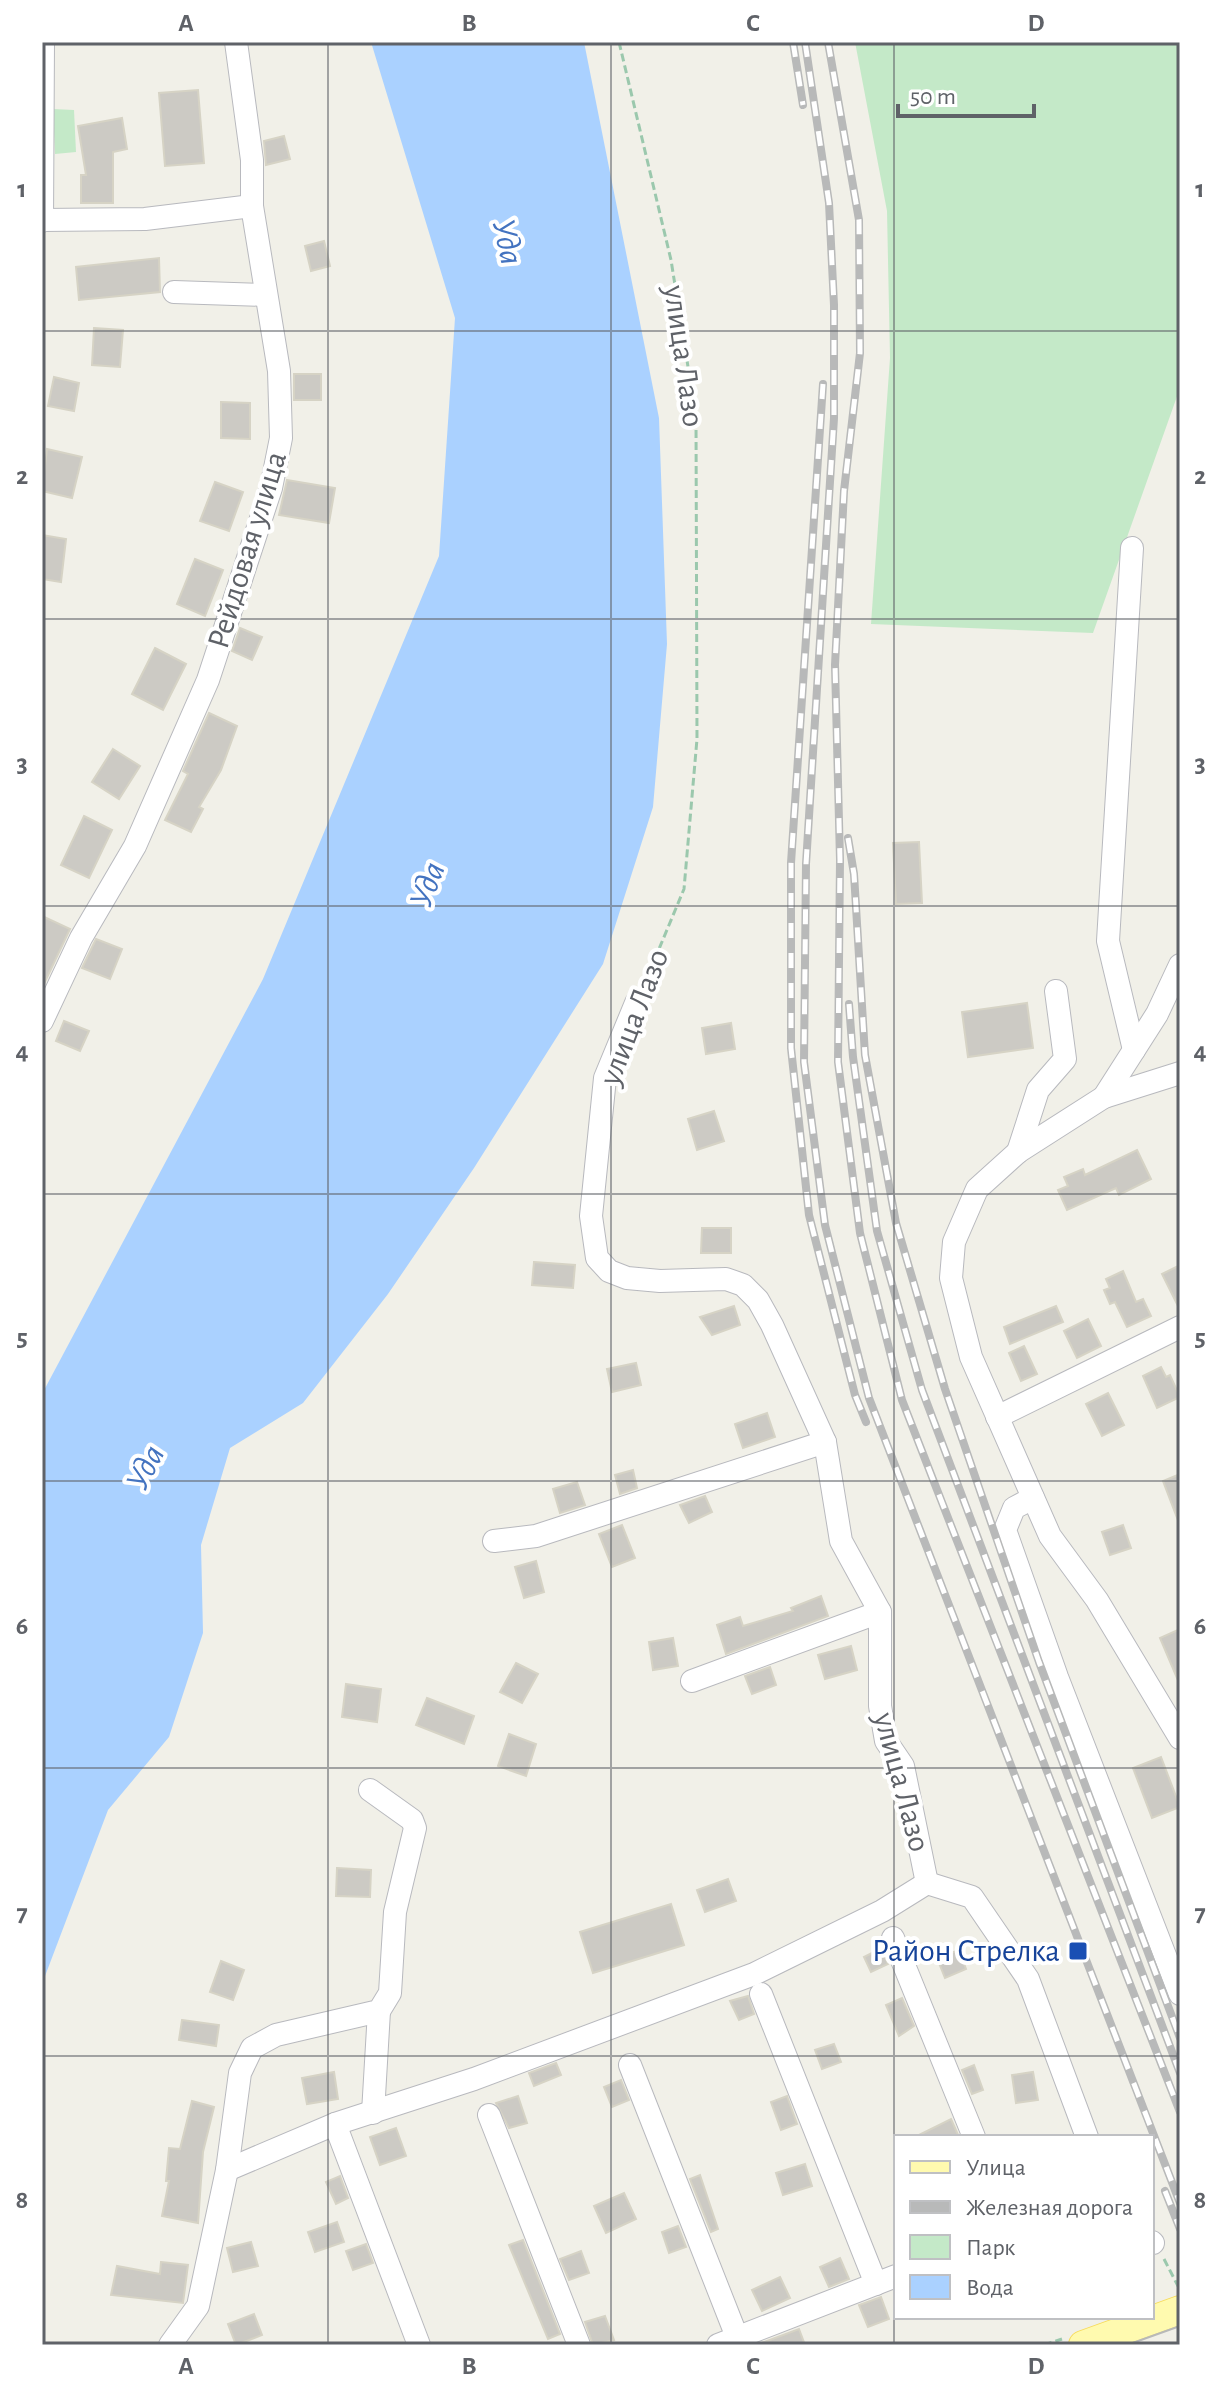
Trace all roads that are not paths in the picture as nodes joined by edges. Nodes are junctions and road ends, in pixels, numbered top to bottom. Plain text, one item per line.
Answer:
1 (43, 42) edge
2 (236, 42) edge
3 (252, 206) junction
4 (42, 221) edge
5 (174, 292) dead end
6 (266, 295) junction
7 (1132, 548) dead end
8 (1180, 965) edge
9 (1056, 991) dead end
10 (636, 1003) road end
11 (42, 1021) edge
12 (1134, 1050) junction
13 (1180, 1073) edge
14 (1104, 1097) junction
15 (1018, 1152) junction
16 (1180, 1327) edge
17 (997, 1417) junction
18 (825, 1442) junction
19 (1033, 1498) junction
20 (494, 1541) dead end
21 (880, 1612) junction
22 (692, 1681) dead end
23 (1180, 1738) edge
24 (370, 1790) dead end
25 (927, 1883) junction
26 (893, 1938) dead end
27 (761, 1994) dead end
28 (1180, 1994) edge
29 (379, 2011) junction
30 (630, 2065) dead end
31 (373, 2113) junction
32 (489, 2115) dead end
33 (335, 2124) junction
34 (973, 2135) edge
35 (1086, 2135) edge
36 (227, 2170) junction
37 (886, 2280) edge
38 (1180, 2310) edge
39 (727, 2341) edge
40 (170, 2345) edge
41 (419, 2345) edge
42 (579, 2345) edge
43 (1083, 2345) edge

1 - 4 street
2 - 3 street, Рейдовая улица
3 - 4 street
3 - 6 street, Рейдовая улица
5 - 6 street
6 - 11 street, Рейдовая улица
7 - 12 street
8 - 12 street
9 - 15 street
10 - 18 street, улица Лазо
12 - 14 street
13 - 14 street
14 - 15 street
15 - 17 street
16 - 17 street
17 - 19 street
18 - 20 street
18 - 21 street, улица Лазо
19 - 23 street
19 - 28 street
21 - 22 street
21 - 25 street, улица Лазо
24 - 29 street
25 - 31 street
25 - 35 street
26 - 34 street
27 - 37 street
29 - 31 street
29 - 36 street
30 - 39 street
31 - 33 street
32 - 42 street
33 - 36 street
33 - 41 street
36 - 40 street
37 - 39 street
38 - 43 main road

